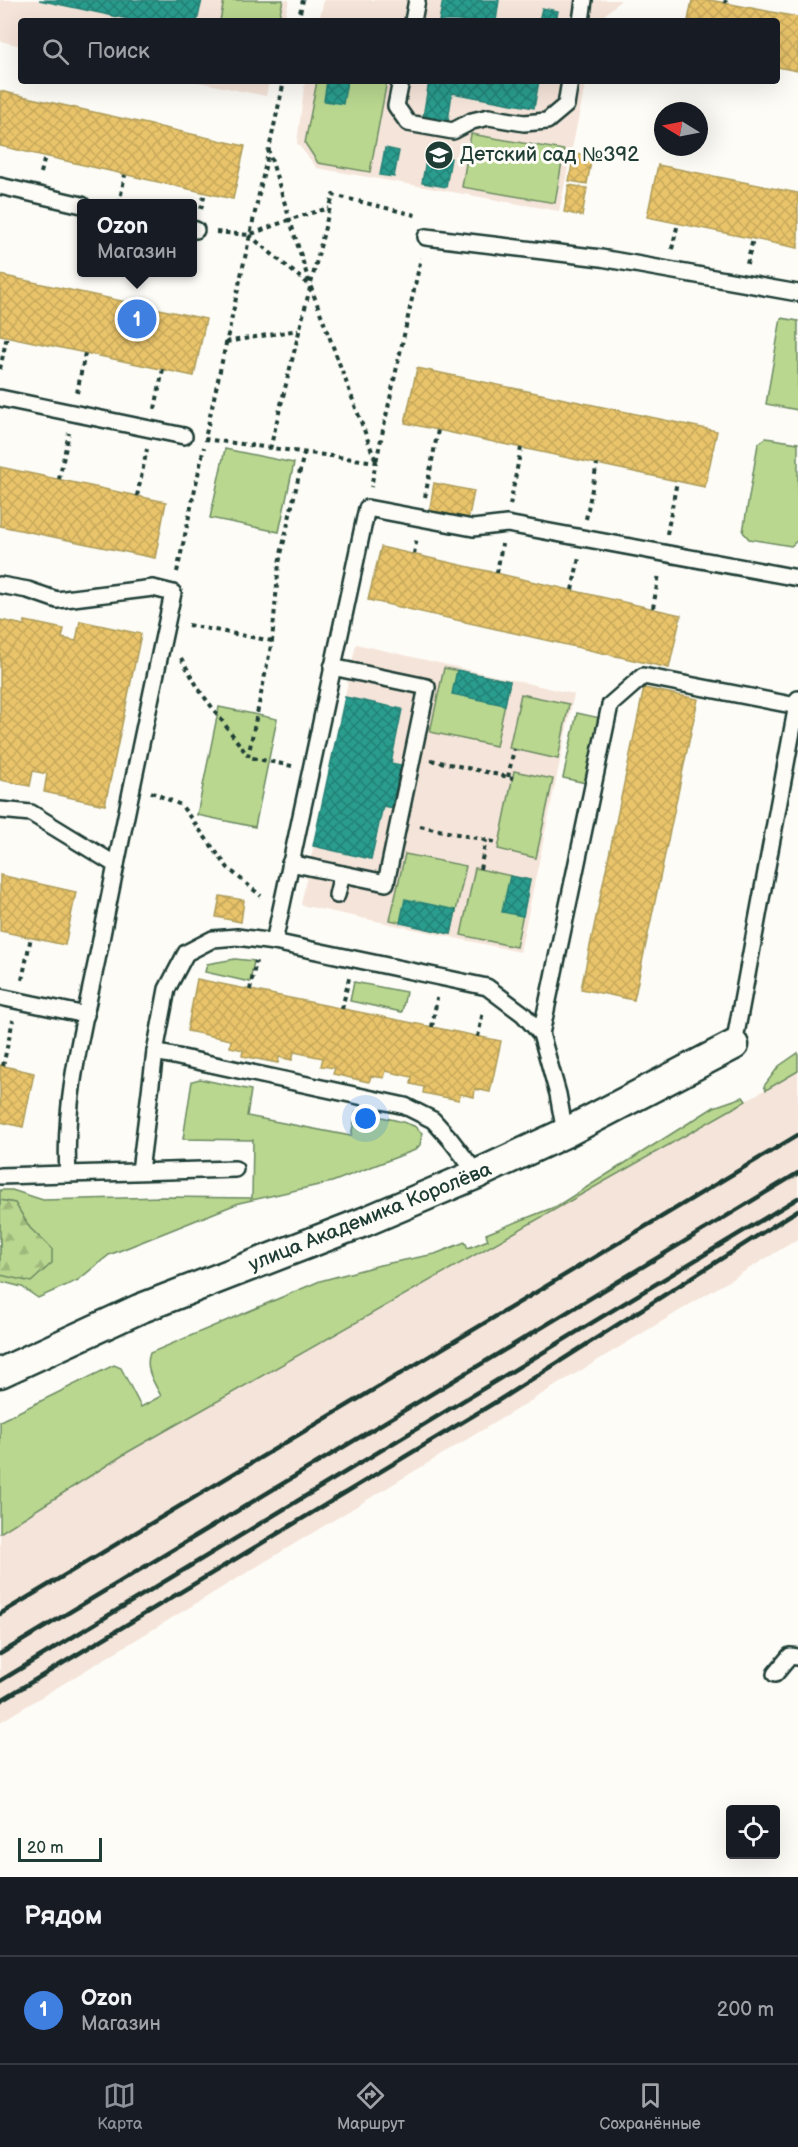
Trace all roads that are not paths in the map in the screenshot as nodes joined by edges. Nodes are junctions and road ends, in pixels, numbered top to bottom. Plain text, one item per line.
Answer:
1 (417, 0) edge
2 (584, 0) edge
3 (414, 18) edge
4 (581, 18) edge
5 (400, 84) edge
6 (570, 84) edge
7 (0, 186) edge
8 (77, 204) edge
9 (426, 237) road end
10 (798, 293) edge
11 (0, 398) edge
12 (184, 436) road end
13 (798, 578) edge
14 (0, 585) edge
15 (332, 667) junction
16 (797, 703) edge
17 (794, 745) edge
18 (0, 810) edge
19 (291, 863) junction
20 (116, 865) junction
21 (342, 874) junction
22 (337, 895) dead end
23 (274, 942) junction
24 (0, 997) edge
25 (86, 1015) junction
26 (541, 1034) junction
27 (734, 1045) joint
28 (155, 1052) junction
29 (565, 1133) junction
30 (235, 1169) dead end
31 (140, 1171) junction
32 (68, 1174) junction
33 (477, 1174) junction
34 (0, 1176) edge
35 (0, 1373) edge
36 (798, 1657) edge
37 (775, 1674) dead end

1 - 3 lane
2 - 4 lane
5 - 6 lane
7 - 8 lane
9 - 10 lane
11 - 12 lane
13 - 15 lane
14 - 20 lane
15 - 19 lane
15 - 21 lane
16 - 17 lane
16 - 26 lane
17 - 27 lane
18 - 20 lane
19 - 21 lane
19 - 23 lane
20 - 25 lane
21 - 22 lane
23 - 26 lane
23 - 28 lane
24 - 25 lane
25 - 32 lane
26 - 29 lane
27 - 29 street, улица Академика Королёва
28 - 31 lane
28 - 33 lane
29 - 33 street, улица Академика Королёва
30 - 31 lane
31 - 32 lane
32 - 34 lane
33 - 35 street, улица Академика Королёва
36 - 37 lane

